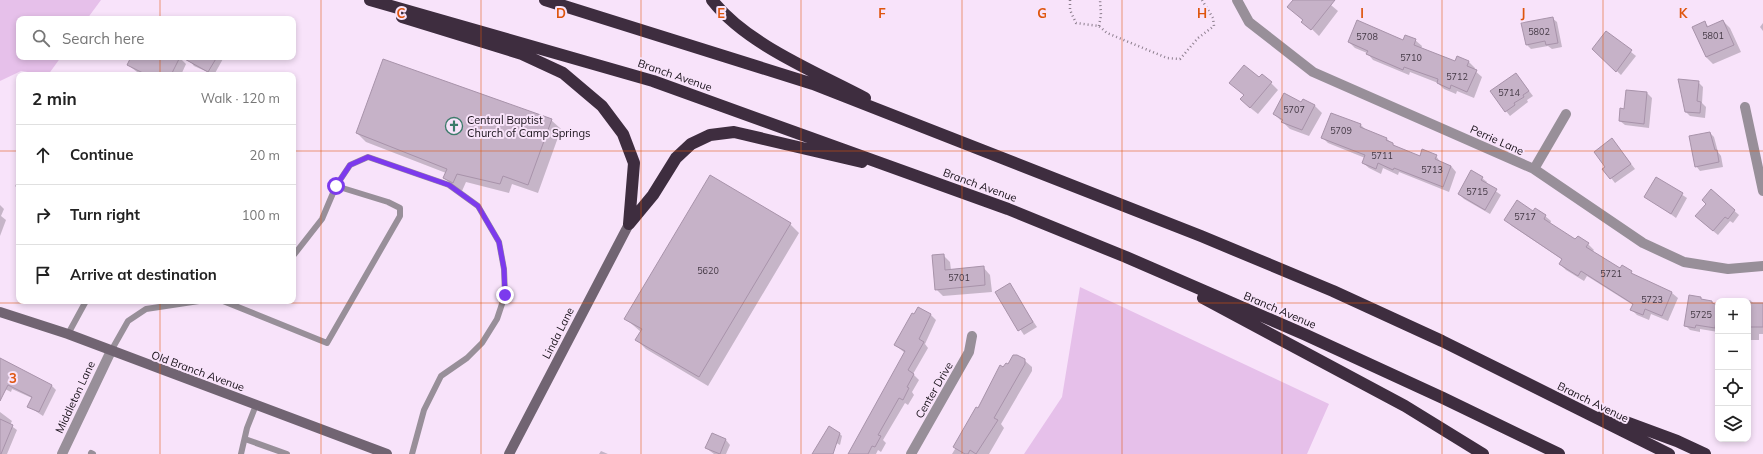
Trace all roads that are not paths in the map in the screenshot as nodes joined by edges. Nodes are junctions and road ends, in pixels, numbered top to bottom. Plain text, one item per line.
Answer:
1 (366, 0) edge
2 (370, 0) edge
3 (546, 0) edge
4 (712, 0) edge
5 (1236, 0) edge
6 (1745, 107) dead end
7 (1566, 114) dead end
8 (924, 129) junction
9 (1534, 169) junction
10 (920, 176) junction
11 (336, 186) junction
12 (1763, 191) edge
13 (629, 224) junction
14 (296, 252) edge
15 (1126, 257) junction
16 (1763, 266) edge
17 (84, 304) edge
18 (179, 304) edge
19 (230, 304) edge
20 (0, 312) edge
21 (68, 334) junction
22 (972, 336) dead end
23 (111, 351) junction
24 (1545, 392) junction
25 (256, 405) junction
26 (245, 439) junction
27 (62, 454) edge
28 (241, 454) edge
29 (287, 454) edge
30 (387, 454) edge
31 (412, 454) edge
32 (509, 454) edge
33 (911, 454) edge
34 (1483, 454) edge
35 (1559, 454) edge
36 (1669, 454) edge
37 (1705, 454) edge

1 - 13 highway
2 - 10 highway, Branch Avenue
3 - 8 highway, Branch Avenue
4 - 8 highway
5 - 9 street, Perrie Lane
6 - 12 street
7 - 9 street
8 - 24 highway, Branch Avenue
9 - 16 street, Perrie Lane
10 - 13 highway
10 - 15 highway, Branch Avenue
11 - 14 lane
11 - 19 lane
11 - 31 lane
13 - 32 street, Linda Lane
15 - 34 highway
15 - 35 highway, Branch Avenue
17 - 21 lane
18 - 23 lane
20 - 21 street, Old Branch Avenue
21 - 23 street, Old Branch Avenue
22 - 33 street, Center Drive
23 - 25 street, Old Branch Avenue
23 - 27 street, Middleton Lane
24 - 36 highway, Branch Avenue
24 - 37 highway
25 - 26 lane
25 - 30 street, Old Branch Avenue
26 - 28 lane
26 - 29 lane

